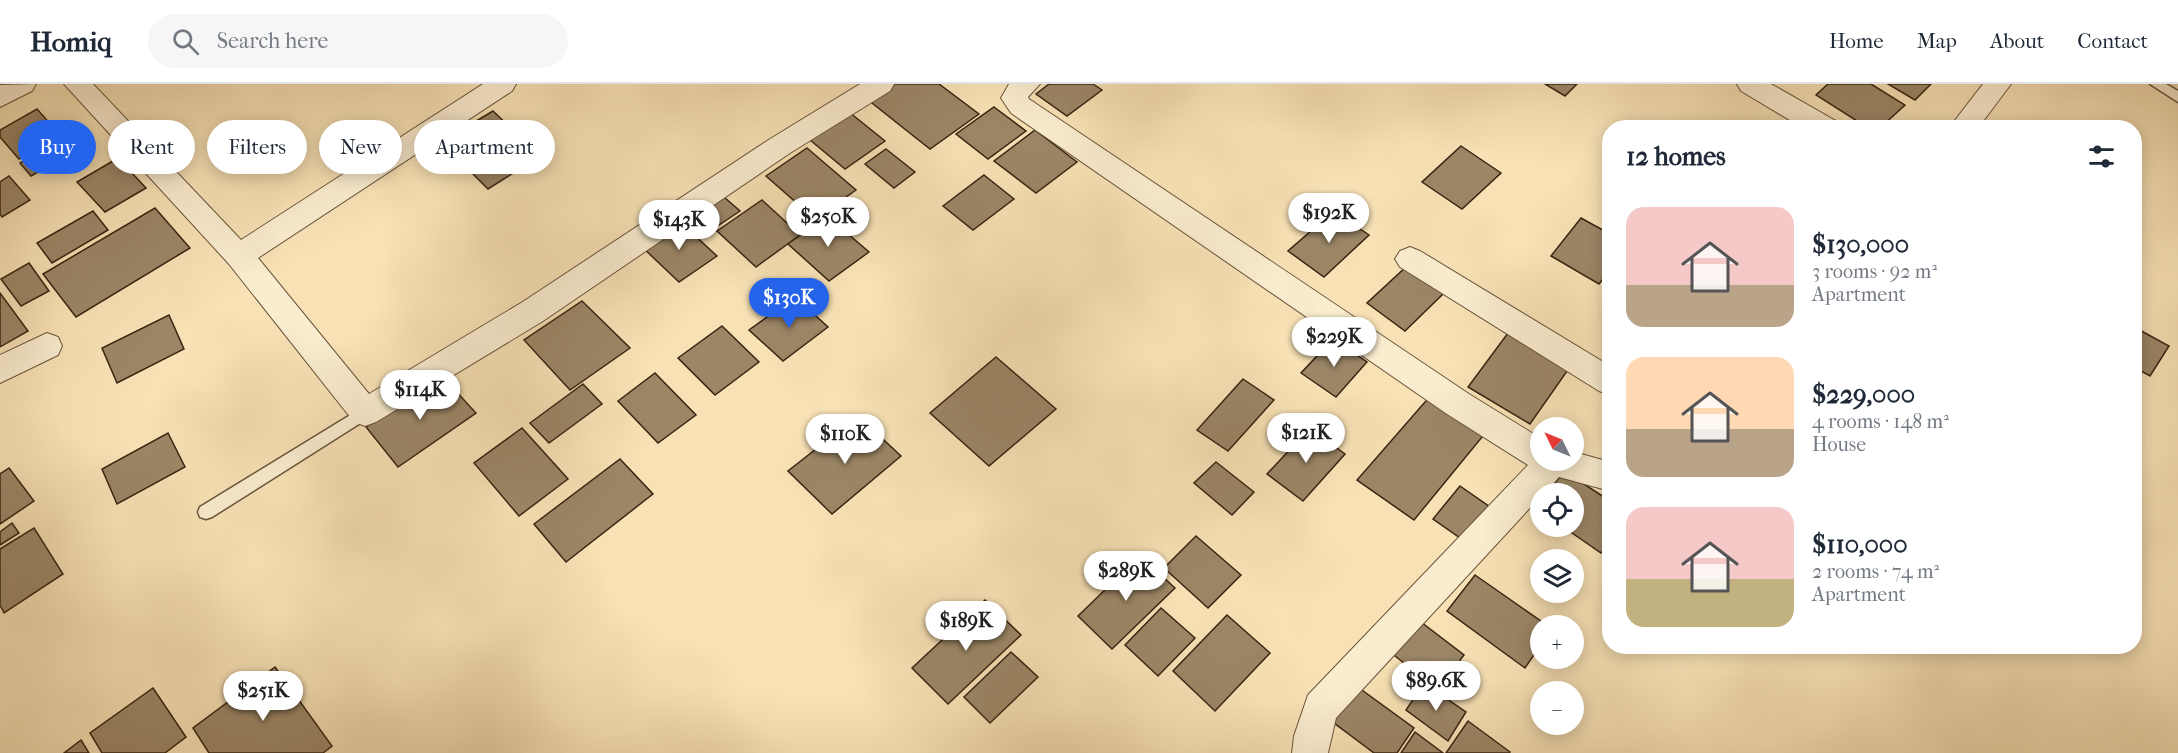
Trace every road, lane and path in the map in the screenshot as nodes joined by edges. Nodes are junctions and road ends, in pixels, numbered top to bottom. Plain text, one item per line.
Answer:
1 (23, 84) edge
2 (77, 84) edge
3 (503, 84) edge
4 (881, 84) edge
5 (1027, 84) edge
6 (1750, 84) edge
7 (1998, 84) edge
8 (2156, 84) edge
9 (0, 97) edge
10 (2178, 97) edge
11 (1812, 120) edge
12 (1969, 120) edge
13 (239, 256) junction
14 (1410, 259) dead end
15 (47, 346) dead end
16 (0, 370) edge
17 (1602, 376) edge
18 (365, 412) junction
19 (1530, 448) edge
20 (1584, 470) edge
21 (1536, 471) edge
22 (1602, 475) edge
23 (206, 512) dead end
24 (1310, 753) edge

1 - 9 street
2 - 13 street
3 - 13 street
4 - 18 street
5 - 19 street
6 - 11 street
7 - 12 street
8 - 10 lane
13 - 18 street
14 - 17 street
15 - 16 street
18 - 23 lane
20 - 22 street
21 - 24 street

